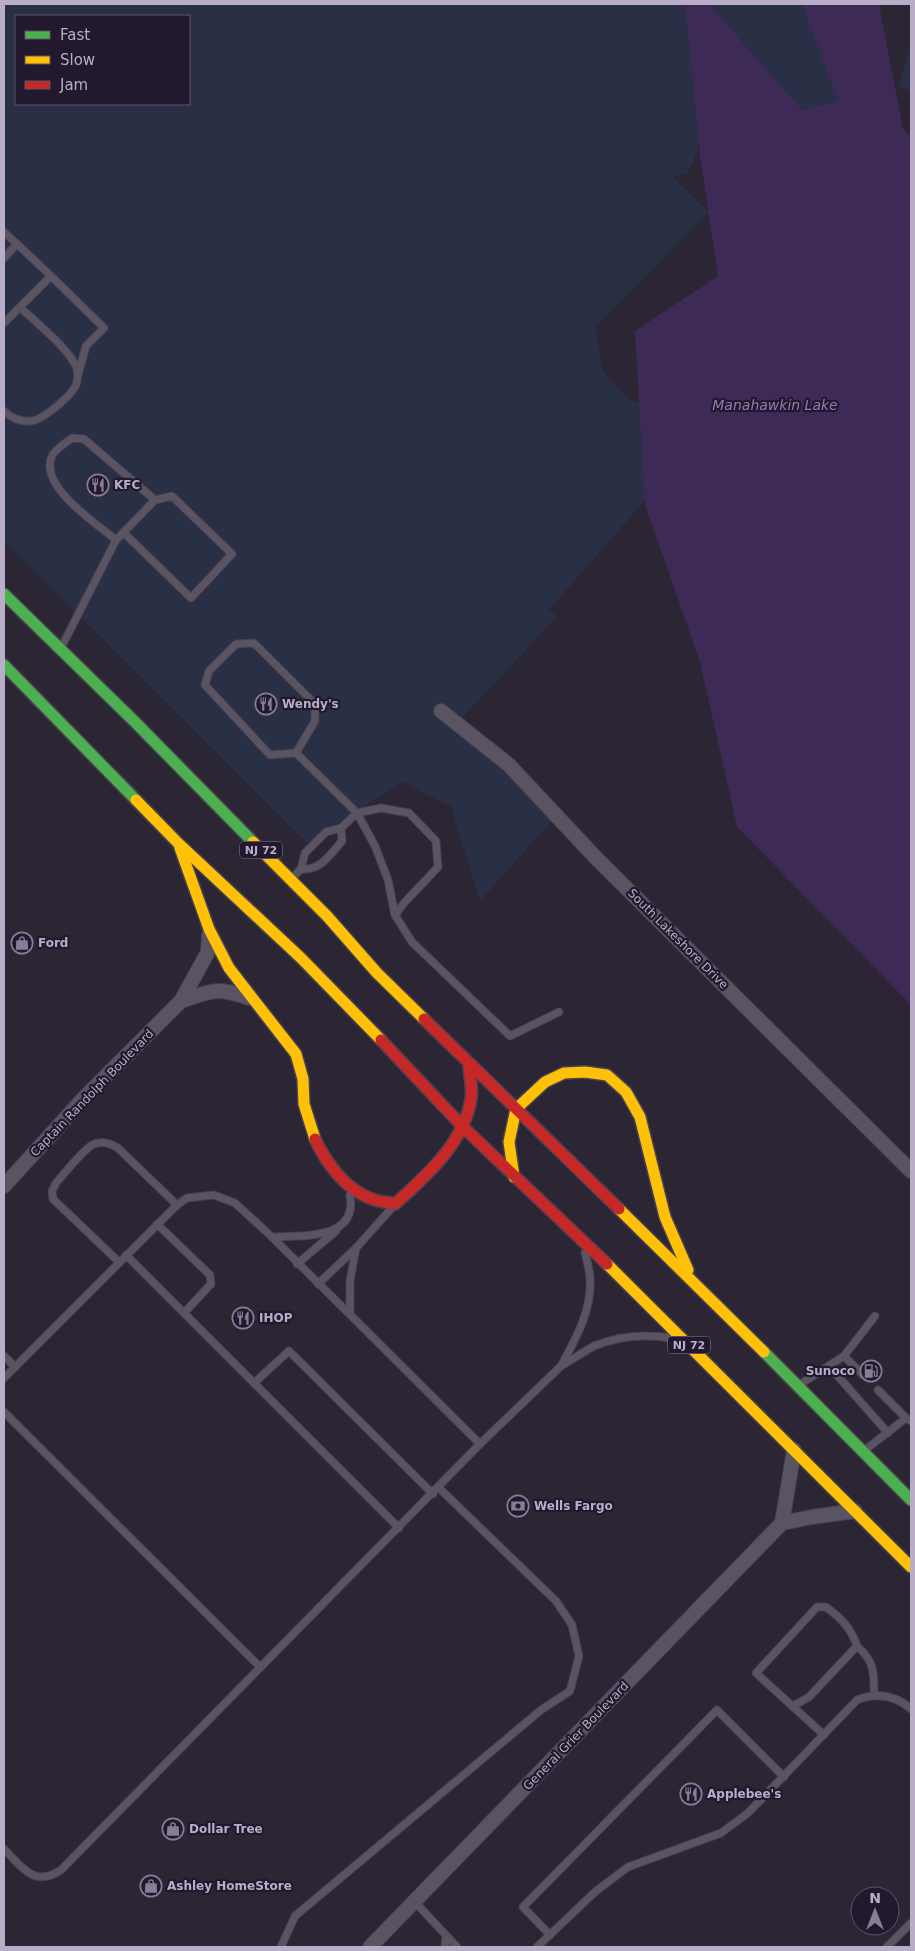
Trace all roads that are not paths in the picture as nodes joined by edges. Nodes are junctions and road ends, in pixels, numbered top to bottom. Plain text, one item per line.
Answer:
1 (4, 232) edge
2 (17, 244) junction
3 (4, 258) edge
4 (51, 276) junction
5 (20, 307) junction
6 (4, 324) edge
7 (78, 375) junction
8 (4, 411) edge
9 (155, 500) junction
10 (124, 532) junction
11 (116, 540) junction
12 (4, 594) edge
13 (60, 649) junction
14 (4, 665) edge
15 (442, 711) dead end
16 (296, 753) junction
17 (357, 813) junction
18 (340, 828) junction
19 (178, 843) junction
20 (301, 869) junction
21 (291, 880) junction
22 (395, 915) junction
23 (209, 929) junction
24 (181, 1001) junction
25 (256, 1001) junction
26 (559, 1012) dead end
27 (469, 1064) junction
28 (516, 1109) junction
29 (463, 1127) junction
30 (911, 1171) edge
31 (514, 1177) junction
32 (4, 1186) edge
33 (349, 1187) junction
34 (395, 1204) junction
35 (177, 1205) junction
36 (157, 1224) junction
37 (336, 1230) junction
38 (272, 1237) junction
39 (583, 1240) junction
40 (356, 1248) junction
41 (126, 1255) junction
42 (120, 1262) junction
43 (297, 1264) junction
44 (693, 1281) junction
45 (318, 1284) junction
46 (184, 1313) junction
47 (350, 1314) junction
48 (875, 1316) dead end
49 (683, 1340) junction
50 (4, 1356) edge
51 (844, 1356) junction
52 (561, 1366) junction
53 (829, 1366) junction
54 (15, 1367) junction
55 (863, 1375) dead end
56 (4, 1378) edge
57 (254, 1383) junction
58 (798, 1386) junction
59 (878, 1390) dead end
60 (4, 1412) edge
61 (909, 1420) edge
62 (888, 1432) junction
63 (480, 1444) junction
64 (794, 1450) junction
65 (863, 1451) junction
66 (439, 1488) junction
67 (433, 1494) junction
68 (911, 1500) edge
69 (856, 1511) junction
70 (782, 1524) junction
71 (399, 1528) junction
72 (911, 1567) edge
73 (857, 1646) junction
74 (260, 1667) junction
75 (874, 1695) junction
76 (908, 1703) edge
77 (793, 1706) junction
78 (911, 1709) edge
79 (824, 1734) junction
80 (784, 1776) junction
81 (4, 1849) edge
82 (415, 1902) junction
83 (911, 1923) edge
84 (550, 1935) junction
85 (446, 1936) junction
86 (281, 1947) edge
87 (370, 1947) edge
88 (446, 1947) edge
89 (457, 1947) edge
90 (537, 1947) edge
91 (887, 1947) edge

1 - 2 lane
2 - 3 lane
2 - 4 lane
4 - 5 lane
4 - 7 lane
5 - 6 lane
5 - 7 lane
7 - 8 lane
9 - 10 lane
9 - 10 lane
9 - 11 lane
10 - 11 lane
11 - 13 lane
12 - 13 highway, NJ 72
13 - 21 highway, NJ 72
14 - 19 highway, NJ 72
15 - 30 street, South Lakeshore Drive
16 - 16 lane
16 - 17 lane
17 - 18 lane
17 - 22 lane
17 - 22 lane
18 - 20 lane
18 - 20 lane
19 - 23 highway
19 - 29 highway, NJ 72
20 - 21 lane
21 - 27 highway, NJ 72
22 - 26 lane
23 - 24 street, Captain Randolph Boulevard
23 - 25 highway
24 - 25 street, Captain Randolph Boulevard
24 - 32 street, Captain Randolph Boulevard
25 - 33 highway
27 - 28 highway, NJ 72
27 - 29 highway
28 - 31 highway
28 - 44 highway, NJ 72
28 - 44 highway
29 - 31 highway, NJ 72
29 - 34 highway
31 - 39 highway, NJ 72
33 - 34 highway
33 - 37 lane
34 - 40 lane
35 - 36 lane
35 - 38 lane
35 - 42 lane
36 - 41 lane
36 - 46 lane
37 - 38 lane
37 - 43 lane
38 - 43 lane
39 - 49 highway, NJ 72
39 - 52 lane
40 - 45 lane
40 - 47 lane
41 - 42 lane
41 - 46 lane
42 - 54 lane
43 - 45 lane
44 - 58 highway, NJ 72
45 - 47 lane
46 - 57 lane
47 - 63 lane
48 - 51 lane
49 - 52 lane
49 - 64 highway, NJ 72
50 - 54 lane
51 - 53 lane
51 - 55 lane
52 - 63 lane
53 - 58 lane
53 - 62 lane
54 - 56 lane
57 - 67 lane
57 - 71 lane
58 - 65 highway, NJ 72
59 - 61 lane
60 - 74 lane
61 - 62 lane
62 - 65 lane
63 - 66 lane
64 - 69 highway, NJ 72
64 - 70 street
65 - 68 highway, NJ 72
66 - 67 lane
66 - 86 lane
67 - 71 lane
69 - 70 street
69 - 72 highway, NJ 72
70 - 82 street, General Grier Boulevard
71 - 74 lane
73 - 75 lane
73 - 77 lane
73 - 77 lane
74 - 81 lane
75 - 76 lane
75 - 79 lane
76 - 78 lane
77 - 79 lane
79 - 80 lane
80 - 84 lane
80 - 84 lane
82 - 85 lane
82 - 87 street, General Grier Boulevard
83 - 91 lane
84 - 90 lane
85 - 88 lane
85 - 89 lane

